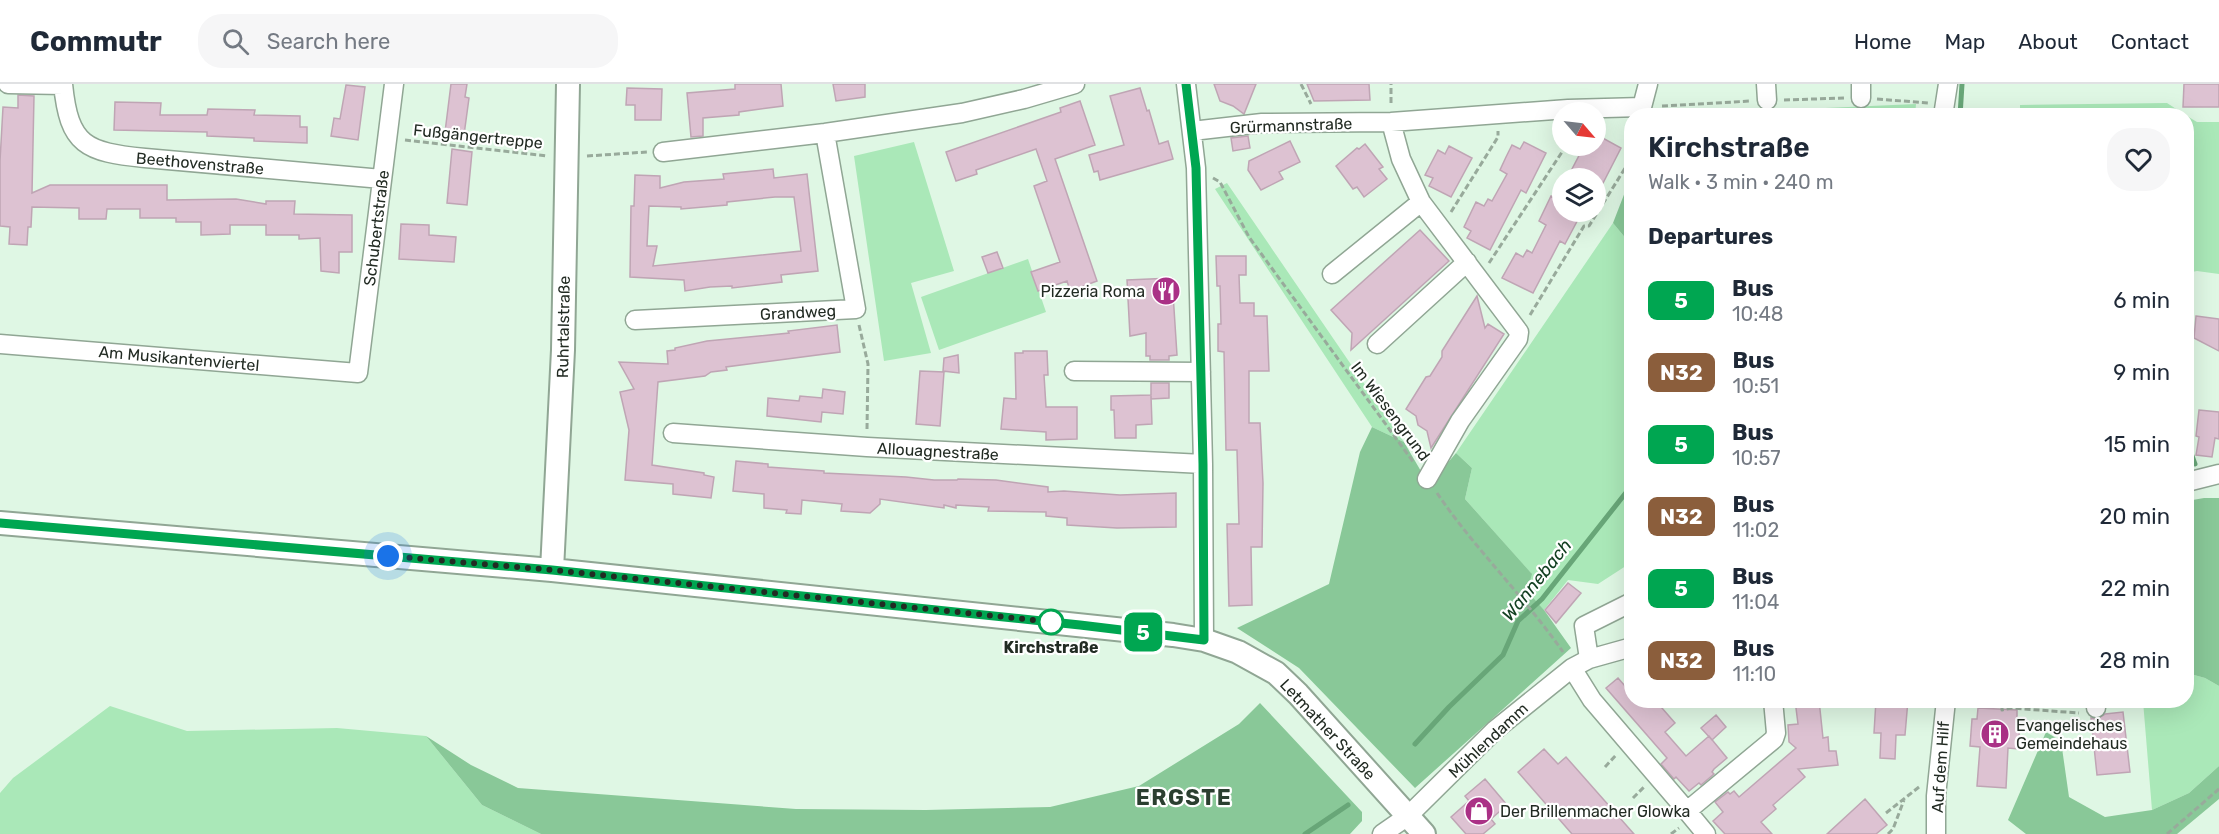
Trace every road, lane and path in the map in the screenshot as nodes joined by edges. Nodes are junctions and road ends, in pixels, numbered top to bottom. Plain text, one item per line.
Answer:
1 (8, 84) edge
2 (63, 84) edge
3 (394, 84) edge
4 (568, 84) edge
5 (1075, 84) edge
6 (1186, 84) edge
7 (1648, 84) edge
8 (1948, 84) edge
9 (1861, 91) edge
10 (1767, 92) edge
11 (1642, 107) junction
12 (1935, 108) edge
13 (1944, 108) edge
14 (1498, 114) junction
15 (1391, 122) junction
16 (1192, 131) junction
17 (825, 133) junction
18 (387, 138) junction
19 (663, 152) joint
20 (1558, 156) edge
21 (566, 158) junction
22 (1196, 168) junction
23 (1624, 170) edge
24 (382, 179) junction
25 (1421, 202) junction
26 (1442, 227) junction
27 (1473, 269) junction
28 (1332, 274) dead end
29 (856, 309) junction
30 (635, 320) dead end
31 (1519, 332) junction
32 (0, 344) edge
33 (1377, 344) dead end
34 (1074, 371) dead end
35 (1201, 372) junction
36 (358, 373) joint
37 (673, 433) dead end
38 (867, 447) junction
39 (1203, 464) junction
40 (2219, 474) edge
41 (1427, 479) junction
42 (2194, 480) edge
43 (0, 523) edge
44 (552, 570) junction
45 (1624, 606) edge
46 (1204, 640) junction
47 (1624, 650) edge
48 (1578, 665) junction
49 (1774, 708) edge
50 (1945, 708) edge
51 (1939, 771) junction
52 (2219, 789) edge
53 (1904, 798) junction
54 (1687, 811) junction
55 (1886, 813) dead end
56 (1408, 816) junction
57 (1383, 834) edge
58 (1424, 834) edge
59 (1706, 834) edge
60 (1888, 834) edge
61 (1936, 834) edge
62 (2168, 834) edge

1 - 2 street, Beethovenstraße
2 - 24 street, Beethovenstraße
3 - 18 street, Schubertstraße
4 - 21 main road, Ruhrtalstraße
5 - 17 street
6 - 16 street
7 - 11 street
8 - 13 street
9 - 10 path
9 - 12 path
10 - 11 path
11 - 14 street, Grürmannstraße
14 - 15 street, Grürmannstraße
14 - 26 path
15 - 16 street, Grürmannstraße
15 - 25 street
16 - 22 street
17 - 19 street
17 - 29 street, Grandweg
18 - 21 path, Fußgängertreppe
18 - 24 street, Schubertstraße
19 - 21 path, Fußgängertreppe
20 - 27 path
21 - 44 main road, Ruhrtalstraße
22 - 35 street
22 - 41 path, Im Wiesengrund
23 - 31 path
24 - 36 street, Schubertstraße
25 - 26 street
25 - 28 street
26 - 27 street
27 - 31 street
27 - 33 street
29 - 30 street, Grandweg
29 - 38 path
31 - 41 street
32 - 36 street, Am Musikantenviertel
34 - 35 street
35 - 39 street
37 - 38 street, Allouagnestraße
38 - 39 street, Allouagnestraße
39 - 46 street
40 - 42 street
41 - 48 path, Im Wiesengrund
43 - 44 main road, Letmather Straße
44 - 46 main road, Letmather Straße
45 - 48 street
46 - 56 main road, Letmather Straße
47 - 48 street, Mühlendamm
48 - 54 street
48 - 56 street, Mühlendamm
49 - 54 street
50 - 51 street, Auf dem Hilf
51 - 53 path
51 - 61 street, Auf dem Hilf
52 - 62 path
53 - 55 path
53 - 60 path
54 - 59 street
56 - 57 street, Mühlendamm
56 - 58 main road, Letmather Straße

